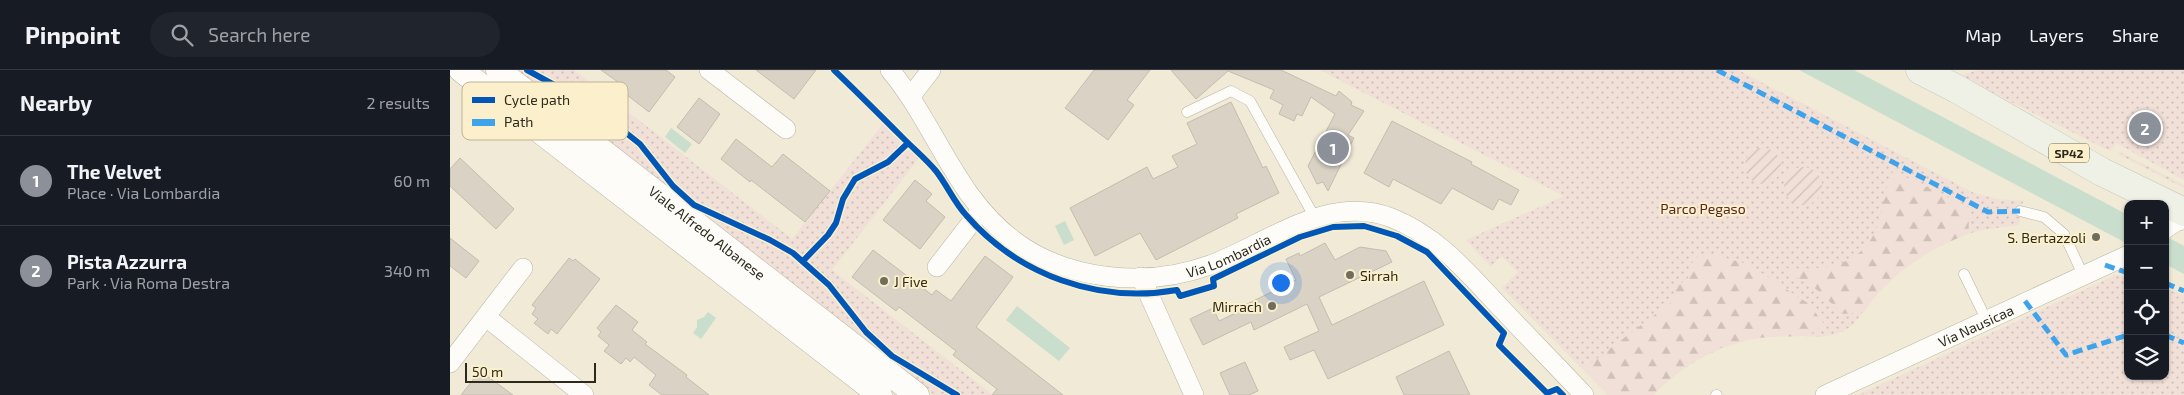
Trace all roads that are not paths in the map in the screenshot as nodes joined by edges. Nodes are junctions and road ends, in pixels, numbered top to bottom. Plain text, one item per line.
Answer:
1 (461, 70) edge
2 (498, 70) edge
3 (709, 70) edge
4 (890, 70) edge
5 (932, 70) edge
6 (1920, 70) edge
7 (476, 82) edge
8 (513, 82) edge
9 (1957, 89) junction
10 (911, 96) junction
11 (1187, 112) dead end
12 (786, 129) dead end
13 (551, 140) edge
14 (588, 140) edge
15 (2184, 195) edge
16 (2148, 196) edge
17 (2184, 204) edge
18 (981, 210) junction
19 (2020, 211) dead end
20 (1315, 218) junction
21 (2177, 228) edge
22 (2124, 256) edge
23 (937, 267) dead end
24 (523, 268) dead end
25 (1964, 274) dead end
26 (2083, 275) junction
27 (1141, 277) junction
28 (486, 317) junction
29 (1986, 319) junction
30 (450, 363) edge
31 (584, 395) edge
32 (880, 395) edge
33 (917, 395) edge
34 (1194, 395) edge
35 (1584, 395) edge
36 (1825, 395) edge

1 - 7 street, Viale Alfredo Albanese
2 - 8 street, Viale Alfredo Albanese
3 - 12 street
4 - 10 street, Via Lombardia
5 - 10 street
6 - 9 main road, SP42
9 - 15 main road, SP42
9 - 16 main road, SP42
10 - 18 street, Via Lombardia
11 - 20 lane
13 - 32 street, Viale Alfredo Albanese
14 - 33 street, Viale Alfredo Albanese
16 - 17 main road, SP42
16 - 21 main road, SP42
18 - 23 street
18 - 27 street, Via Lombardia
19 - 26 lane
20 - 27 street, Via Lombardia
20 - 35 street, Via Lombardia
22 - 26 street, Via Nausicaa
24 - 28 street
25 - 29 lane
26 - 29 street, Via Nausicaa
27 - 34 street
28 - 30 street
28 - 31 street
29 - 36 street, Via Nausicaa

